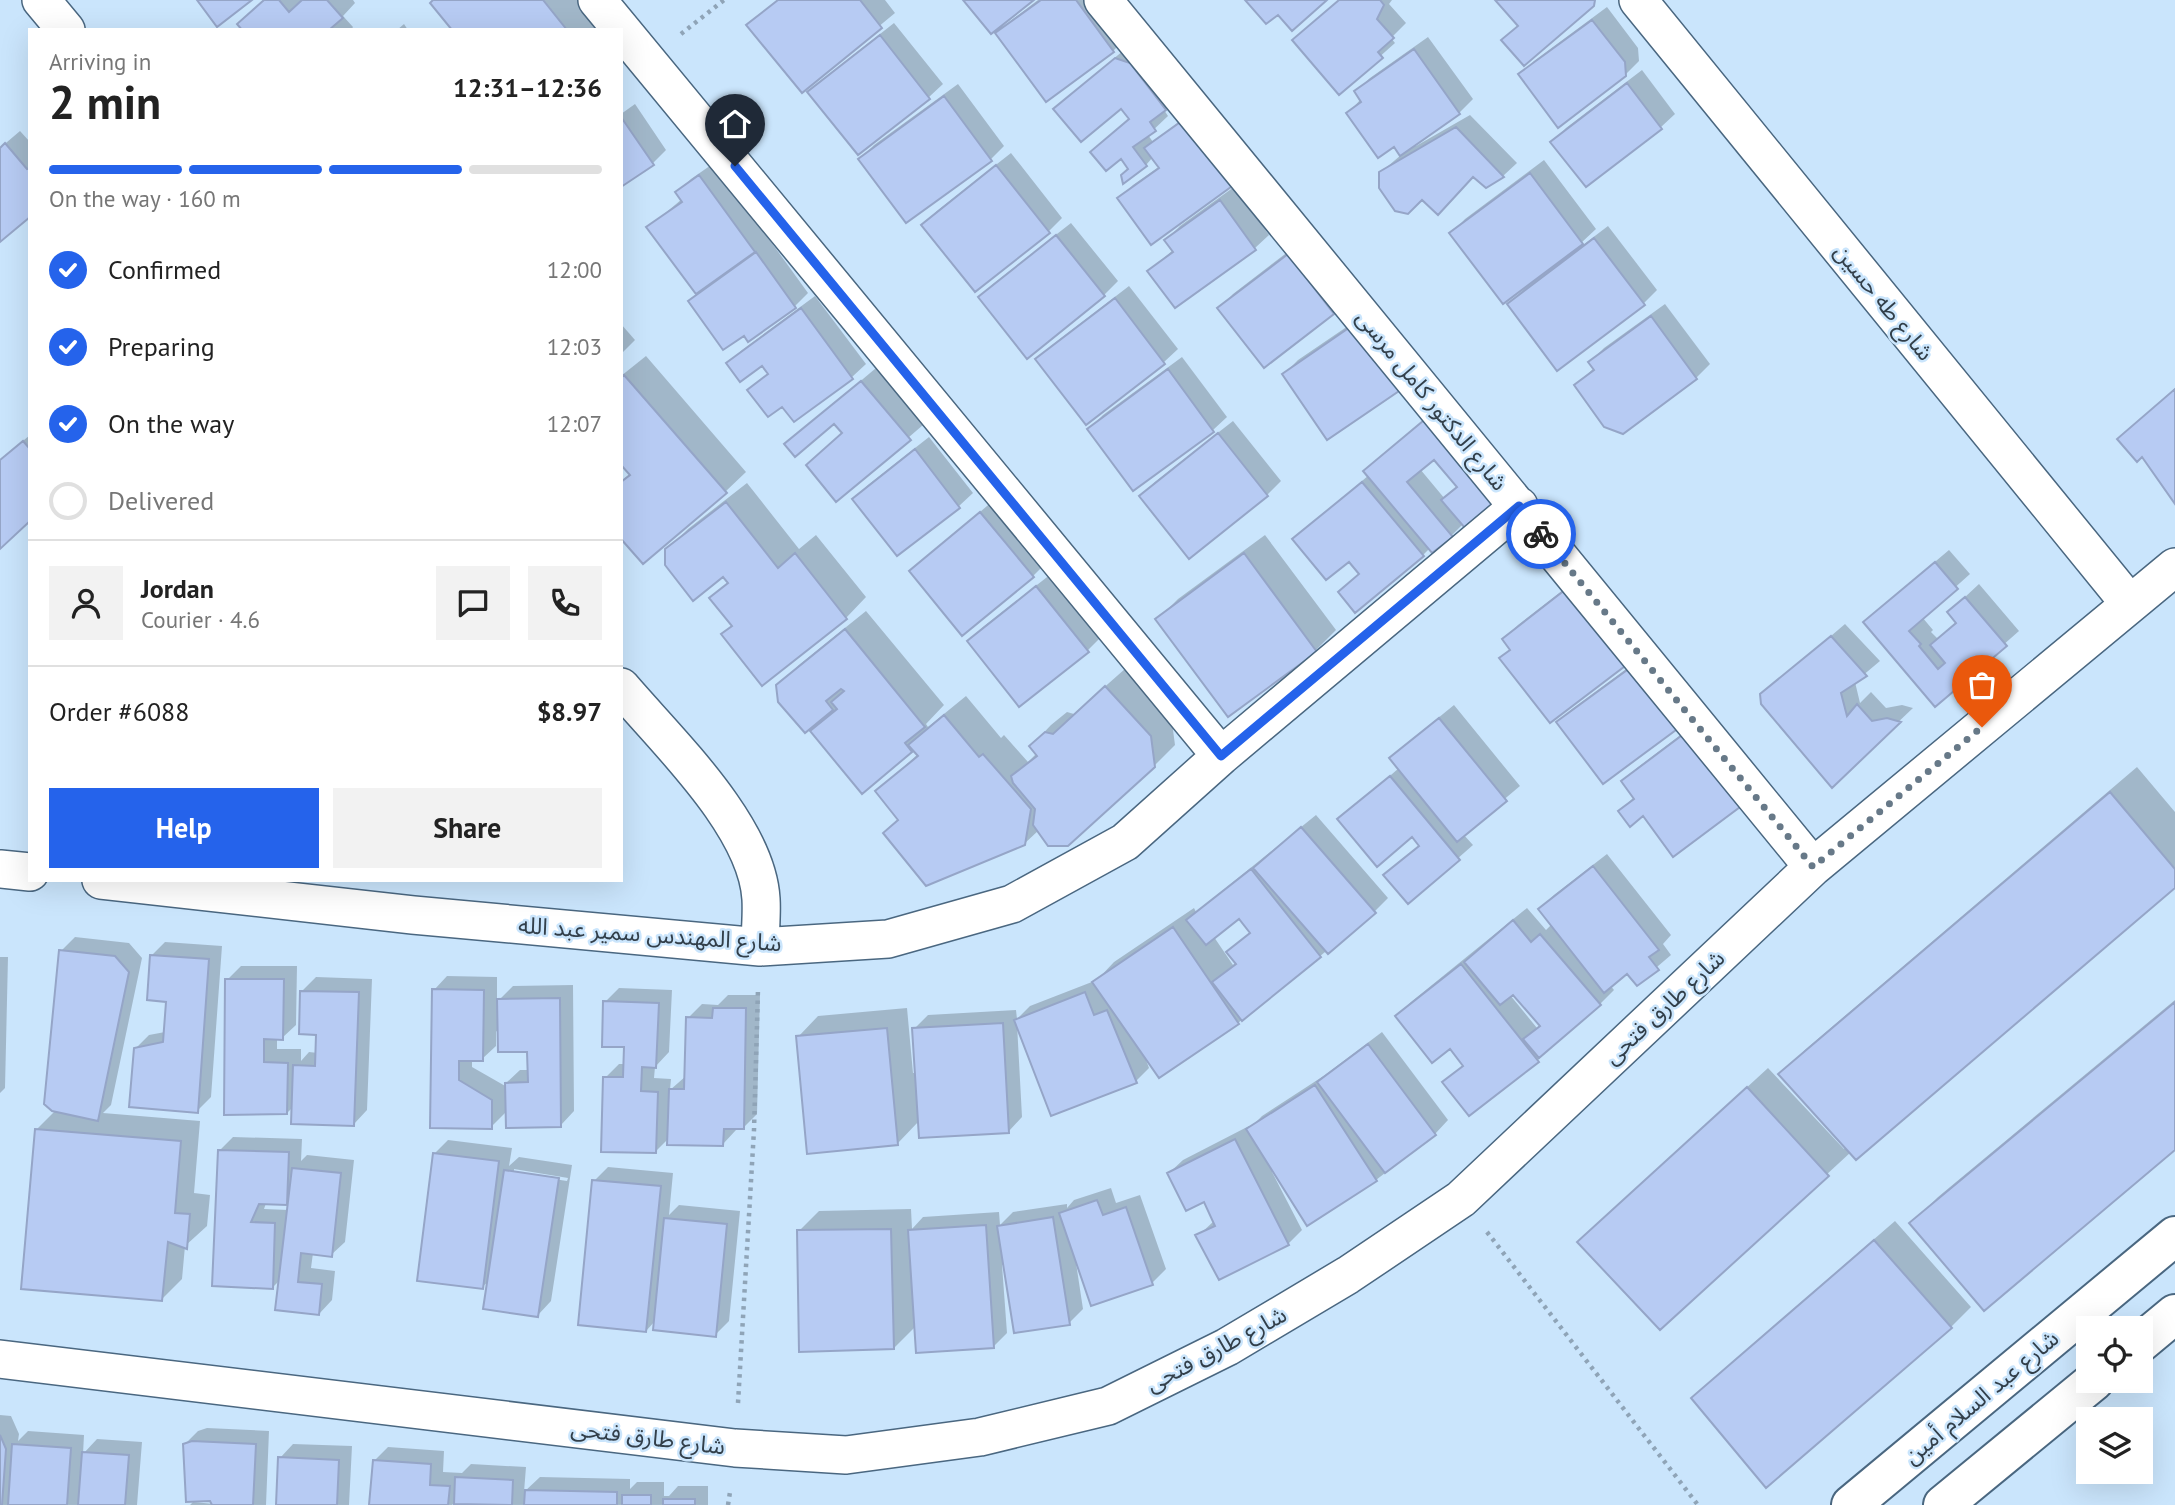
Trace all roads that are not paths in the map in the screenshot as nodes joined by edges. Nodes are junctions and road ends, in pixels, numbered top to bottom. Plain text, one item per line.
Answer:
1 (41, 0) edge
2 (597, 0) edge
3 (1103, 0) edge
4 (1638, 0) edge
5 (64, 28) edge
6 (620, 28) edge
7 (623, 32) edge
8 (1519, 506) junction
9 (2175, 567) edge
10 (2130, 604) junction
11 (623, 689) edge
12 (1221, 756) junction
13 (1813, 867) junction
14 (0, 869) edge
15 (28, 872) edge
16 (119, 882) edge
17 (760, 947) junction
18 (2175, 1236) edge
19 (2175, 1314) edge
20 (2153, 1332) edge
21 (0, 1359) edge
22 (2079, 1393) edge
23 (1851, 1505) edge
24 (1943, 1505) edge

1 - 5 street
2 - 6 street
3 - 8 street, شارع الدكتور كامل مرسى
4 - 10 street, شارع طه حسين
7 - 12 street
8 - 12 street, شارع المهندس سمير عبد الله
8 - 13 street, شارع الدكتور كامل مرسى
9 - 10 street, شارع طارق فتحى
10 - 13 street, شارع طارق فتحى
11 - 17 street
12 - 17 street, شارع المهندس سمير عبد الله
13 - 21 street, شارع طارق فتحى
14 - 15 street
16 - 17 street, شارع المهندس سمير عبد الله
18 - 23 street, شارع عبد السلام أمين
19 - 20 street
22 - 24 street

